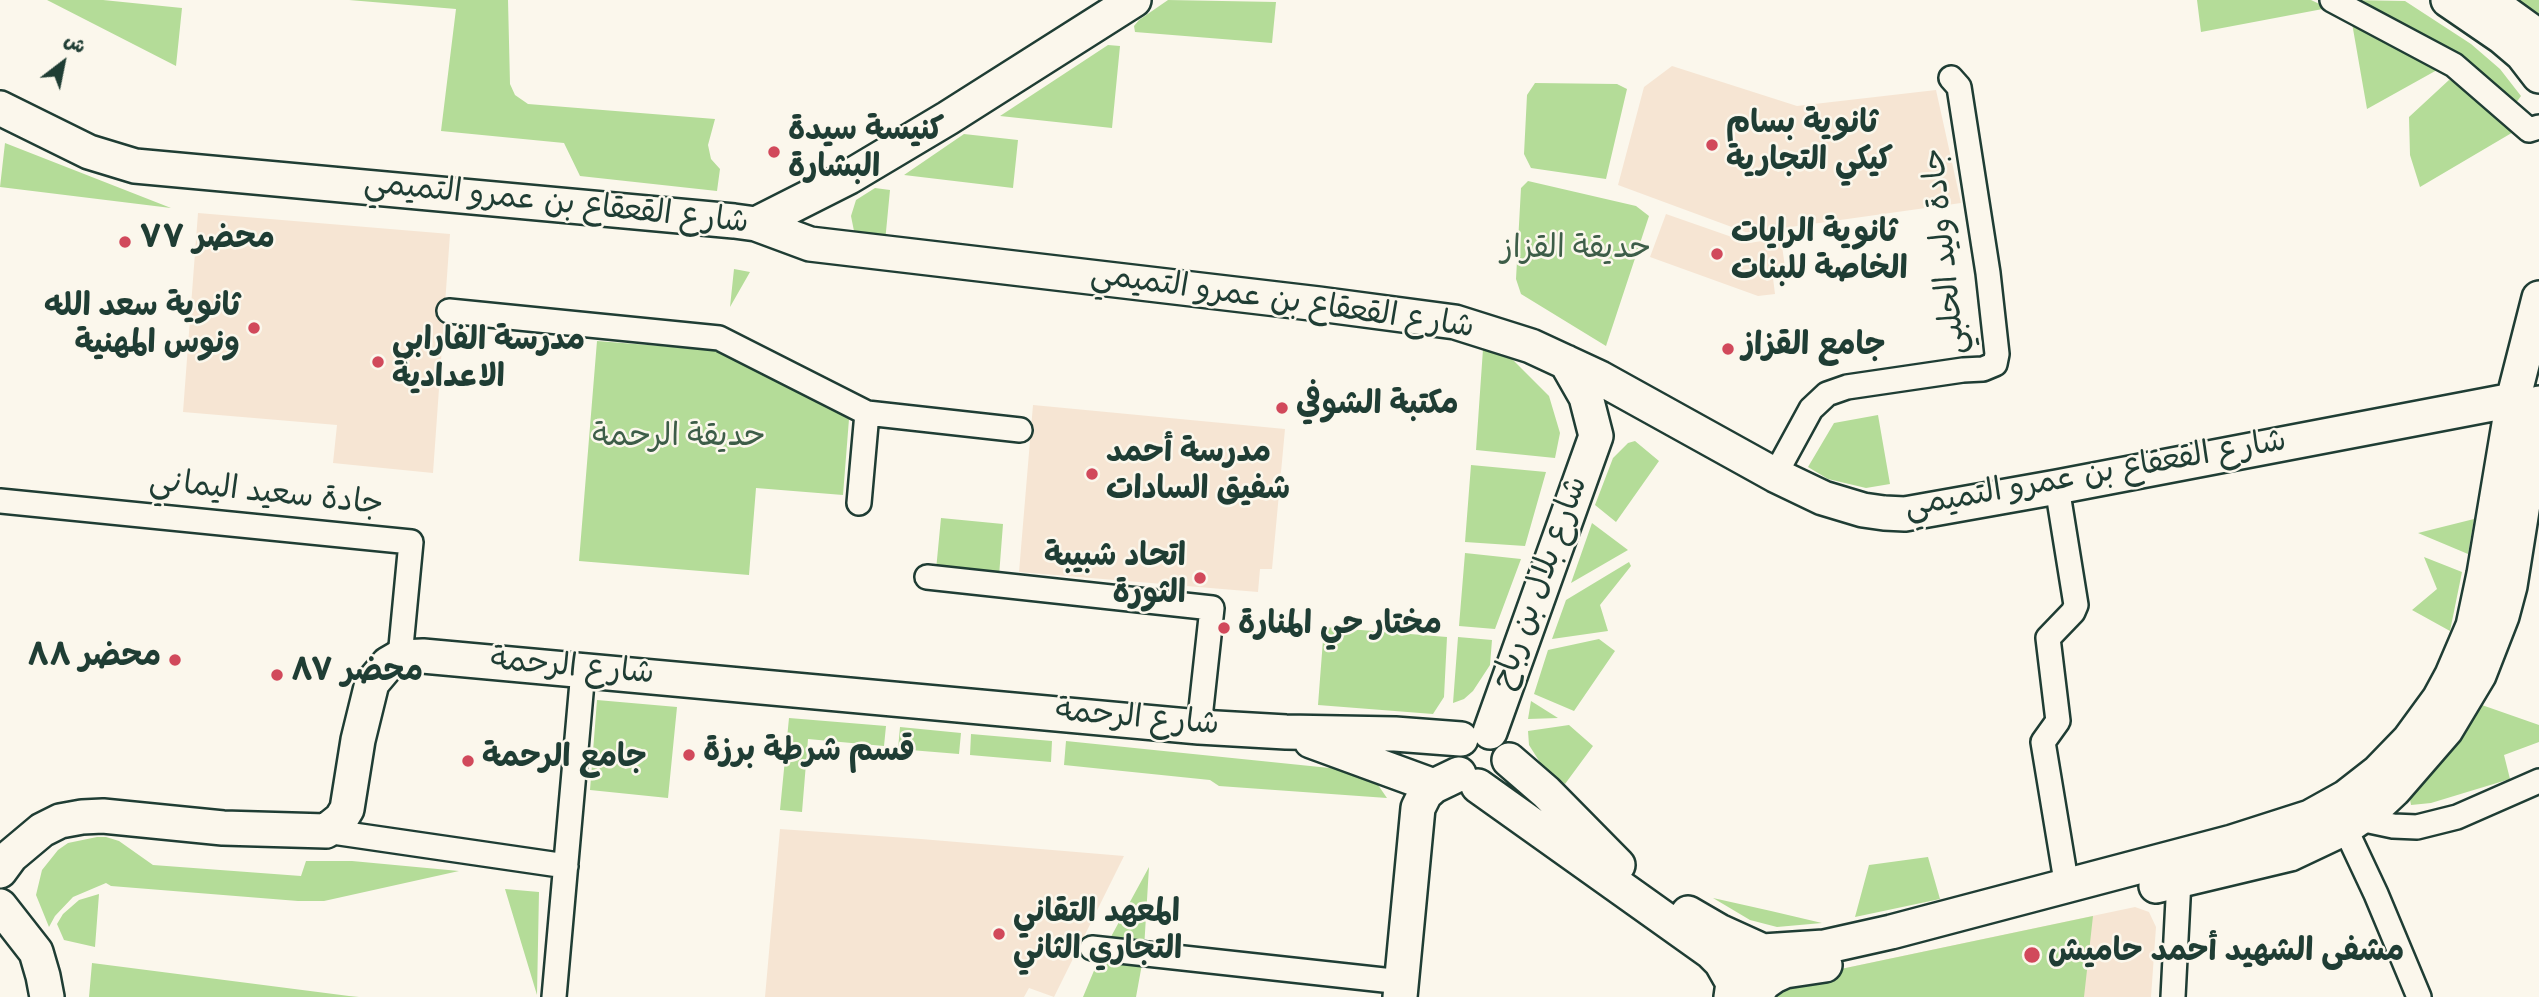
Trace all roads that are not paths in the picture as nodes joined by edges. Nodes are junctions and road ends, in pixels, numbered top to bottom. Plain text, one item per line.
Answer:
1 (1134, 0) edge
2 (2332, 0) edge
3 (2448, 0) edge
4 (2488, 0) edge
5 (2539, 37) edge
6 (2539, 76) edge
7 (1951, 78) dead end
8 (0, 108) edge
9 (2539, 127) edge
10 (849, 177) junction
11 (756, 224) junction
12 (842, 248) junction
13 (2539, 298) edge
14 (449, 311) dead end
15 (1566, 362) junction
16 (2530, 405) edge
17 (1660, 412) junction
18 (867, 413) junction
19 (1020, 430) dead end
20 (1596, 436) junction
21 (2534, 468) edge
22 (1774, 475) junction
23 (2057, 487) junction
24 (0, 501) edge
25 (859, 503) dead end
26 (927, 577) dead end
27 (400, 657) junction
28 (583, 671) junction
29 (1199, 727) junction
30 (1286, 732) junction
31 (1475, 736) junction
32 (1509, 760) junction
33 (2539, 781) edge
34 (1457, 782) junction
35 (2352, 824) junction
36 (326, 831) junction
37 (566, 866) junction
38 (0, 871) edge
39 (2179, 880) junction
40 (2067, 887) junction
41 (0, 906) edge
42 (1092, 948) dead end
43 (1752, 983) edge
44 (1401, 990) edge
45 (47, 997) edge
46 (554, 997) edge
47 (2173, 997) edge
48 (2419, 997) edge

1 - 10 main road
2 - 9 street
3 - 6 main road
4 - 5 main road
7 - 22 street, جادة وليد الحلبي
8 - 11 main road, شارع القعقاع بن عمرو التميمي
10 - 11 main road
10 - 12 main road
11 - 12 main road, شارع القعقاع بن عمرو التميمي
12 - 15 main road, شارع القعقاع بن عمرو التميمي
13 - 16 main road
14 - 18 street
15 - 17 main road, شارع القعقاع بن عمرو التميمي
15 - 20 main road, شارع بلال بن رباح
16 - 21 main road
16 - 23 main road, شارع القعقاع بن عمرو التميمي
16 - 40 main road
17 - 20 main road, شارع بلال بن رباح
17 - 22 main road, شارع القعقاع بن عمرو التميمي
18 - 19 street
18 - 25 street
20 - 31 main road, شارع بلال بن رباح
21 - 35 main road
22 - 23 main road, شارع القعقاع بن عمرو التميمي
23 - 40 street
24 - 27 street, جادة سعيد اليماني
26 - 29 street
27 - 28 main road, شارع الرحمة
27 - 36 main road
28 - 29 main road, شارع الرحمة
28 - 37 street
29 - 30 main road, شارع الرحمة
30 - 31 main road, شارع الرحمة
30 - 34 main road, شارع الرحمة
31 - 32 main road
31 - 34 main road
32 - 34 main road
32 - 43 main road
33 - 35 street
34 - 43 main road, شارع الرحمة
34 - 44 main road
35 - 39 main road
35 - 48 street
36 - 37 street
36 - 38 main road
37 - 46 street
39 - 43 main road
39 - 47 street
40 - 43 main road
41 - 45 main road
42 - 44 street

